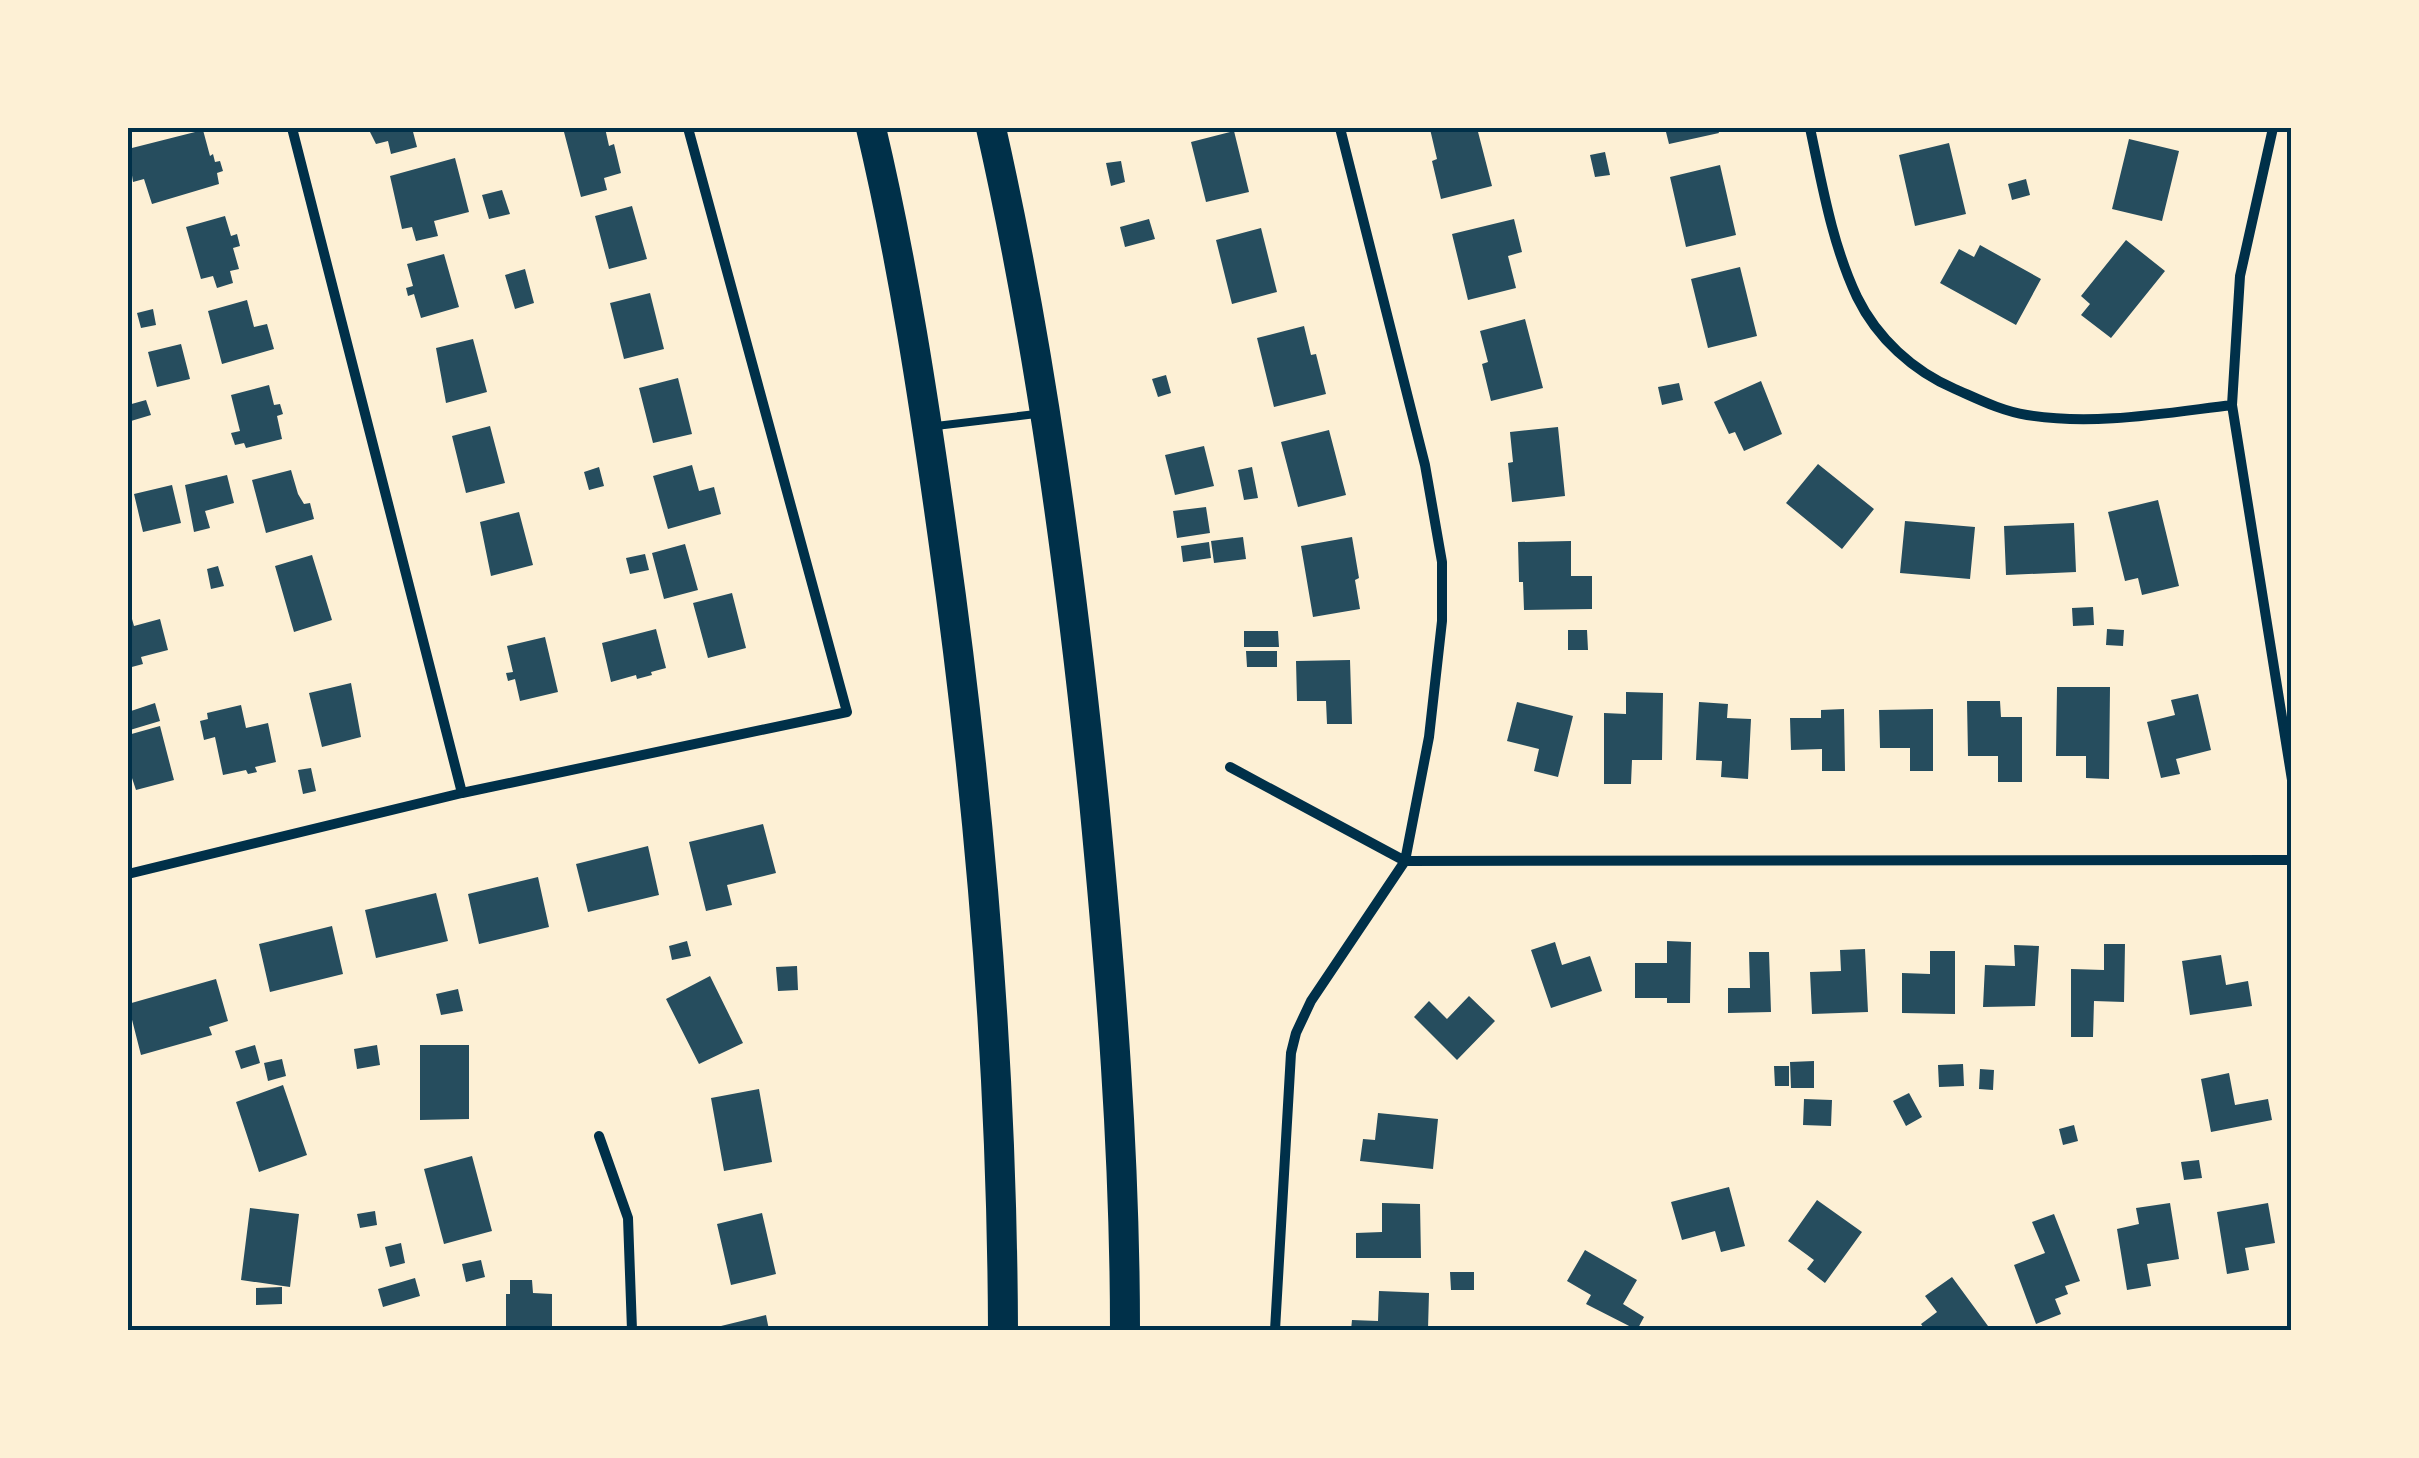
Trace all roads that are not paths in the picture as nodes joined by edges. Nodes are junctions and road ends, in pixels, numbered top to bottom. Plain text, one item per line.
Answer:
1 (292, 128) edge
2 (688, 128) edge
3 (871, 128) edge
4 (990, 128) edge
5 (1340, 128) edge
6 (1810, 128) edge
7 (2273, 128) edge
8 (2232, 404) junction
9 (1045, 413) junction
10 (928, 427) junction
11 (1230, 767) dead end
12 (2292, 780) edge
13 (462, 794) junction
14 (2292, 860) edge
15 (1404, 861) junction
16 (128, 874) edge
17 (599, 1136) dead end
18 (632, 1330) edge
19 (1003, 1330) edge
20 (1125, 1330) edge
21 (1274, 1330) edge

1 - 13 street
2 - 13 street
3 - 10 highway
4 - 9 highway
5 - 15 street
6 - 8 street
7 - 8 street
8 - 12 street
9 - 10 lane
9 - 20 highway
10 - 19 highway
11 - 15 street
13 - 16 street
14 - 15 street
15 - 21 street
17 - 18 street

